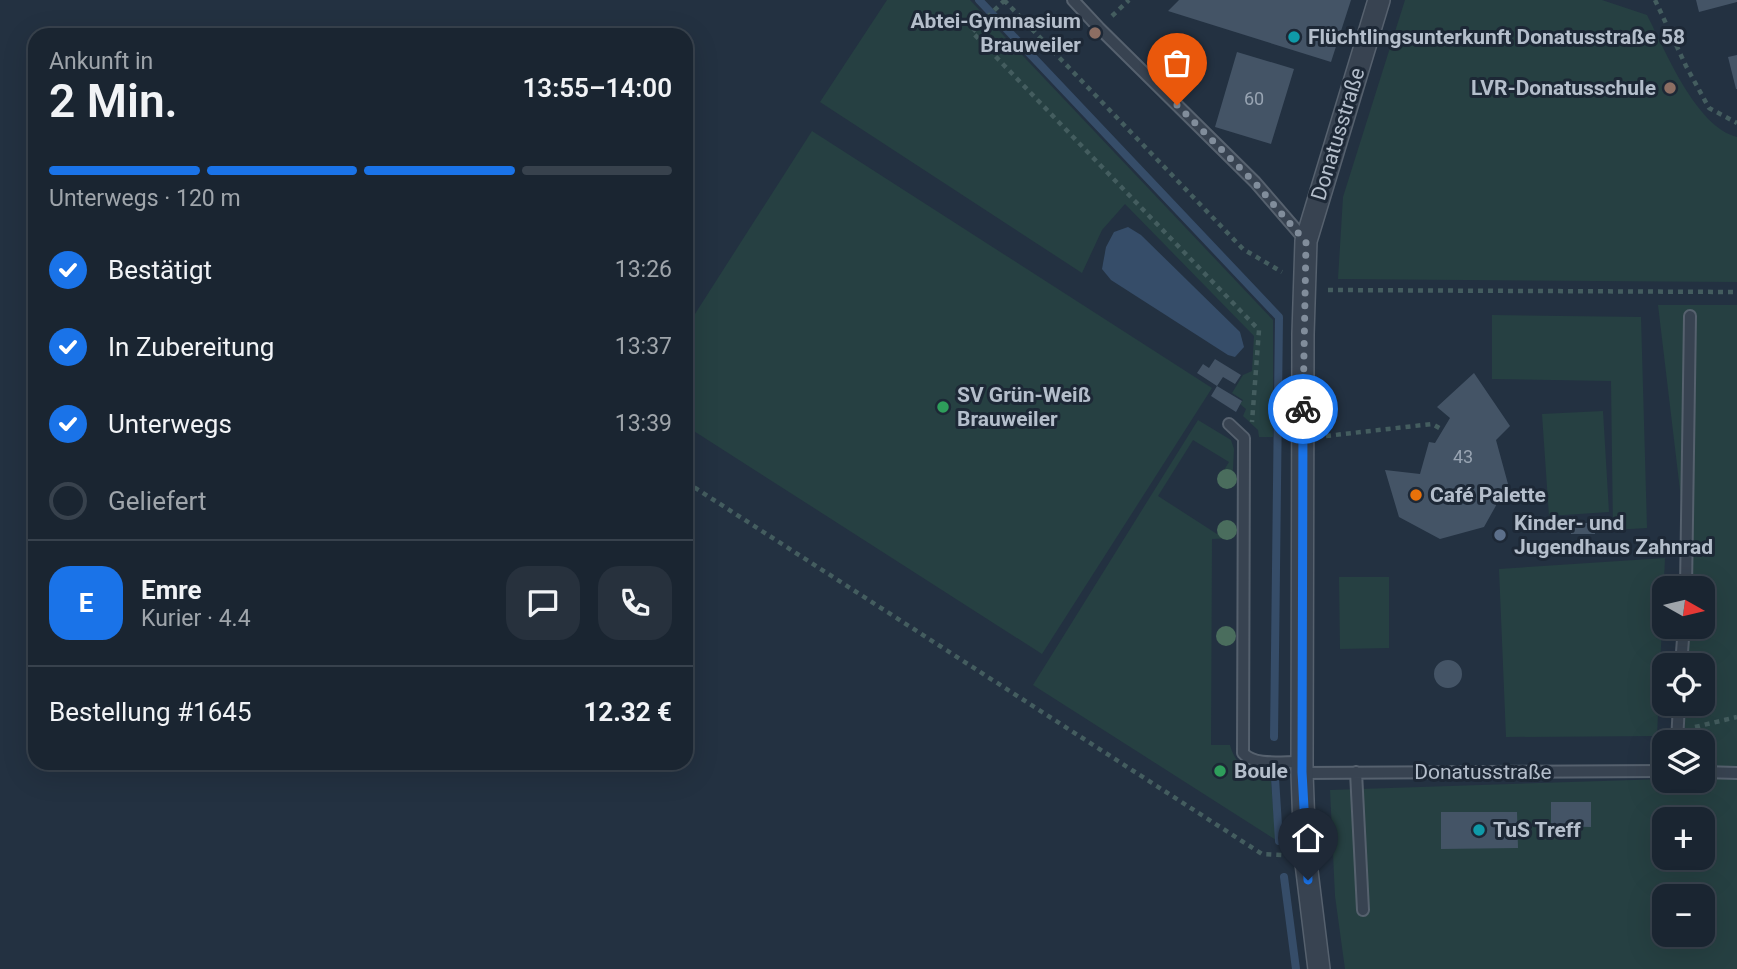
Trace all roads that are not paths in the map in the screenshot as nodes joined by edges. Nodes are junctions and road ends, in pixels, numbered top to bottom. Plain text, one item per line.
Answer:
1 (1073, 0) edge
2 (1379, 0) edge
3 (1306, 242) junction
4 (1690, 316) dead end
5 (1229, 424) dead end
6 (1686, 576) edge
7 (1302, 767) junction
8 (1652, 771) edge
9 (1356, 772) junction
10 (1715, 772) edge
11 (1737, 773) edge
12 (1363, 910) dead end
13 (1320, 969) edge

1 - 3 lane
2 - 3 street, Donatusstraße
3 - 7 street, Donatusstraße
4 - 6 lane
5 - 7 lane
7 - 9 lane, Donatusstraße
7 - 13 street, Donatusstraße
8 - 9 lane, Donatusstraße
9 - 12 lane
10 - 11 lane

